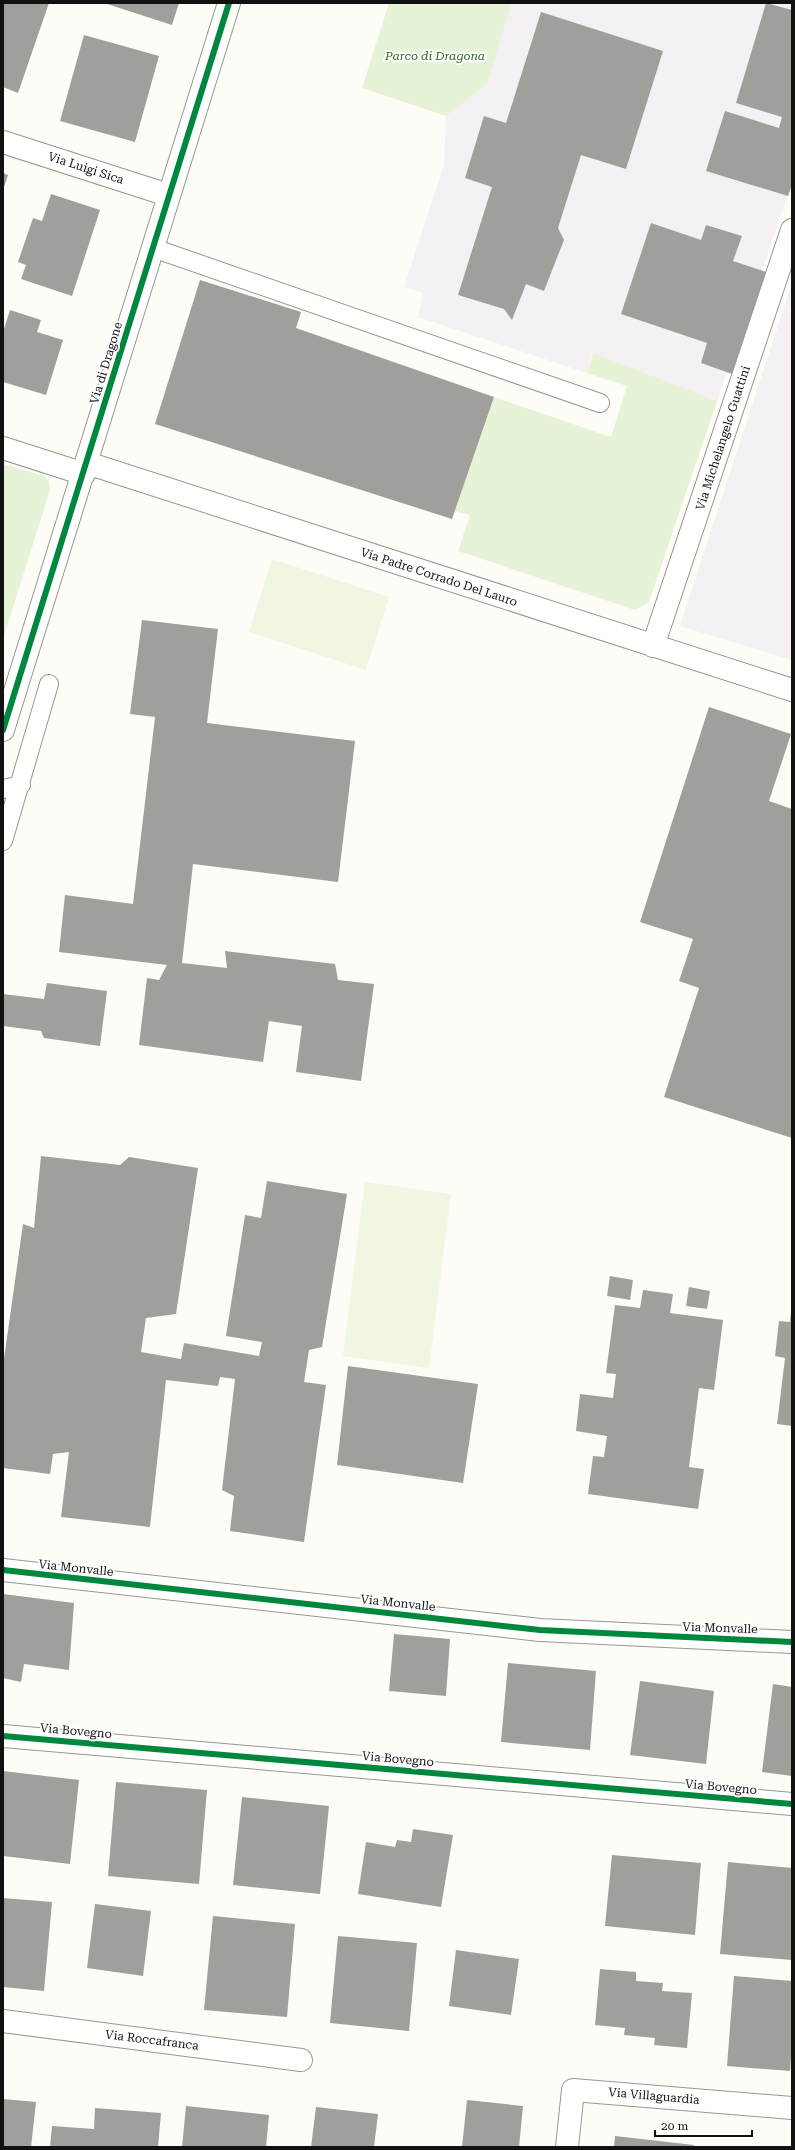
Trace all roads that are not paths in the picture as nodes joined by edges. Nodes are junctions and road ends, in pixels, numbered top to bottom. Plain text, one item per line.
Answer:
1 (229, 3) edge
2 (3, 142) edge
3 (168, 195) junction
4 (792, 230) edge
5 (153, 248) junction
6 (600, 402) dead end
7 (3, 448) edge
8 (85, 468) junction
9 (654, 646) junction
10 (49, 684) dead end
11 (792, 690) edge
12 (3, 730) edge
13 (21, 785) junction
14 (3, 789) edge
15 (3, 841) edge
16 (3, 1570) edge
17 (792, 1642) edge
18 (3, 1736) edge
19 (792, 1804) edge
20 (3, 2021) edge
21 (301, 2060) dead end
22 (792, 2108) edge
23 (567, 2147) edge

1 - 3 street, Via di Dragone
2 - 3 street, Via Luigi Sica
3 - 5 street, Via di Dragone
4 - 9 street, Via Michelangelo Guattini
5 - 6 lane
5 - 8 street, Via di Dragone
7 - 8 street, Via Padre Corrado Del Lauro
8 - 9 street, Via Padre Corrado Del Lauro
8 - 12 street, Via di Dragone
9 - 11 street, Via Padre Corrado Del Lauro
10 - 13 lane
13 - 14 lane
13 - 15 lane
16 - 17 street, Via Monvalle
18 - 19 street, Via Bovegno
20 - 21 street, Via Roccafranca
22 - 23 street, Via Villaguardia

